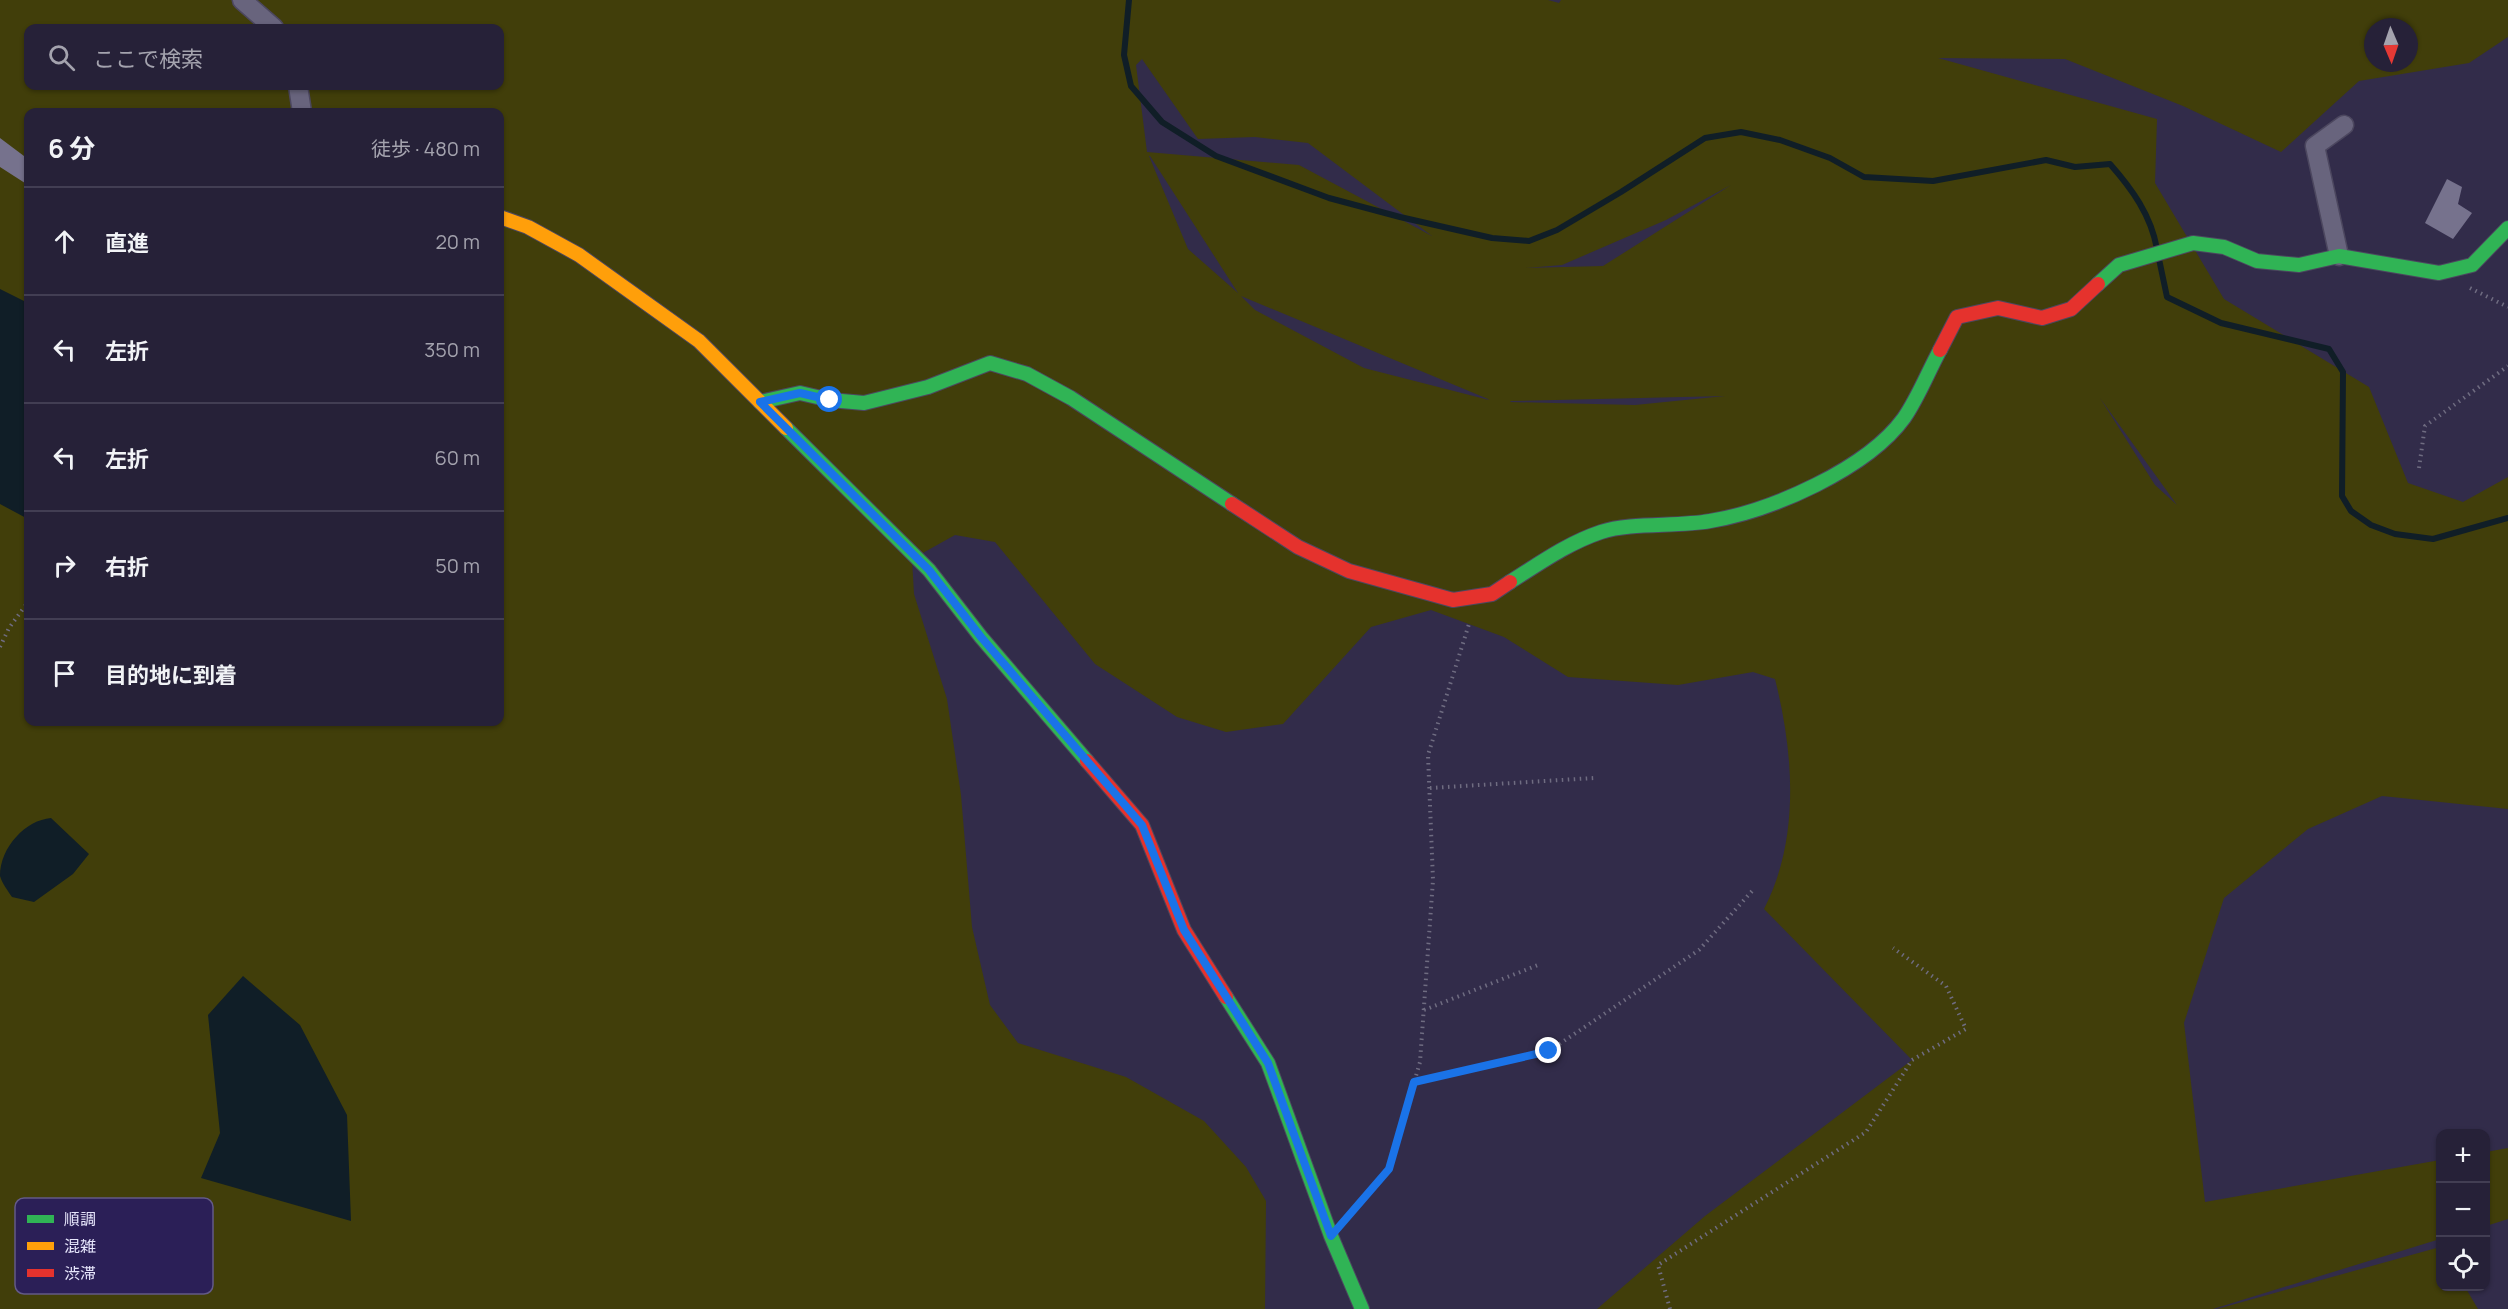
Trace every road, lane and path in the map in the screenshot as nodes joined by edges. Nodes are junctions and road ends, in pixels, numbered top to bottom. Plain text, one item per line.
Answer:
1 (242, 0) edge
2 (269, 24) edge
3 (299, 90) edge
4 (301, 108) edge
5 (2344, 125) dead end
6 (504, 218) edge
7 (2508, 228) edge
8 (2339, 256) junction
9 (2469, 287) dead end
10 (2508, 307) edge
11 (2508, 366) edge
12 (760, 402) junction
13 (2420, 468) dead end
14 (24, 607) edge
15 (1469, 624) dead end
16 (0, 647) edge
17 (1594, 778) dead end
18 (1430, 788) junction
19 (1753, 890) dead end
20 (1893, 948) dead end
21 (1538, 964) dead end
22 (1424, 1010) junction
23 (1414, 1082) junction
24 (1331, 1236) junction
25 (1362, 1309) edge
26 (1670, 1309) edge

1 - 2 street
3 - 4 street
5 - 8 street
6 - 12 street
7 - 8 street
8 - 12 street
9 - 10 path
11 - 13 path
12 - 24 street
14 - 16 path
15 - 18 path
17 - 18 path
18 - 22 path
19 - 23 path
20 - 26 path
21 - 22 path
22 - 23 path
23 - 24 path
24 - 25 street

